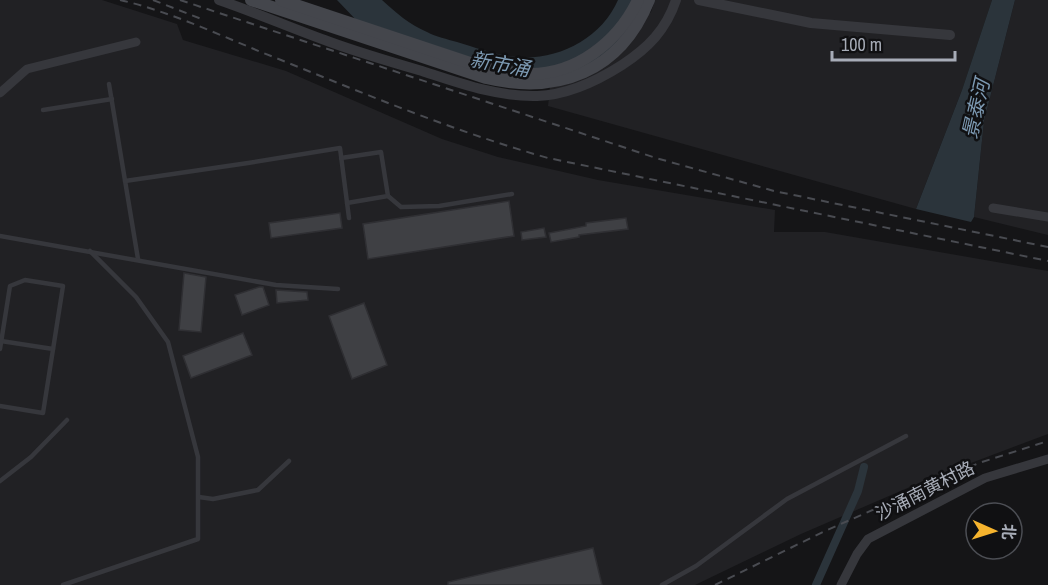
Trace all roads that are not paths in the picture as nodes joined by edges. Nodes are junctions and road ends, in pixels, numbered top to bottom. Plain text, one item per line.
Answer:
1 (219, 0) edge
2 (251, 0) edge
3 (281, 0) edge
4 (294, 0) edge
5 (638, 0) edge
6 (649, 0) edge
7 (676, 0) edge
8 (699, 0) edge
9 (269, 17) junction
10 (950, 35) dead end
11 (136, 42) dead end
12 (374, 55) junction
13 (110, 84) dead end
14 (0, 93) edge
15 (112, 99) junction
16 (43, 110) dead end
17 (341, 158) junction
18 (125, 181) junction
19 (512, 194) dead end
20 (388, 196) junction
21 (347, 203) junction
22 (993, 208) dead end
23 (1048, 217) edge
24 (349, 218) dead end
25 (0, 236) edge
26 (90, 251) junction
27 (138, 259) junction
28 (338, 289) dead end
29 (2, 318) edge
30 (1, 341) edge
31 (0, 349) edge
32 (53, 349) junction
33 (0, 406) edge
34 (67, 420) dead end
35 (906, 436) dead end
36 (1048, 459) edge
37 (289, 462) dead end
38 (0, 481) edge
39 (199, 497) junction
40 (63, 585) edge
41 (662, 585) edge
42 (841, 585) edge

1 - 9 street
2 - 6 main road, bridge
3 - 5 main road, bridge
4 - 9 street
4 - 12 street
7 - 12 street
8 - 10 street
9 - 12 street
11 - 14 street
13 - 15 lane
15 - 16 lane
15 - 18 lane
17 - 18 lane
17 - 20 lane
17 - 21 lane
18 - 27 lane
19 - 20 lane
20 - 21 lane
21 - 24 lane
22 - 23 street
25 - 26 lane
26 - 27 lane
26 - 39 lane
27 - 28 lane
29 - 30 lane
29 - 32 lane
30 - 31 lane
30 - 32 lane
32 - 33 lane
34 - 38 lane
35 - 41 lane
36 - 42 street, 沙涌南黄村路
37 - 39 lane
39 - 40 lane

